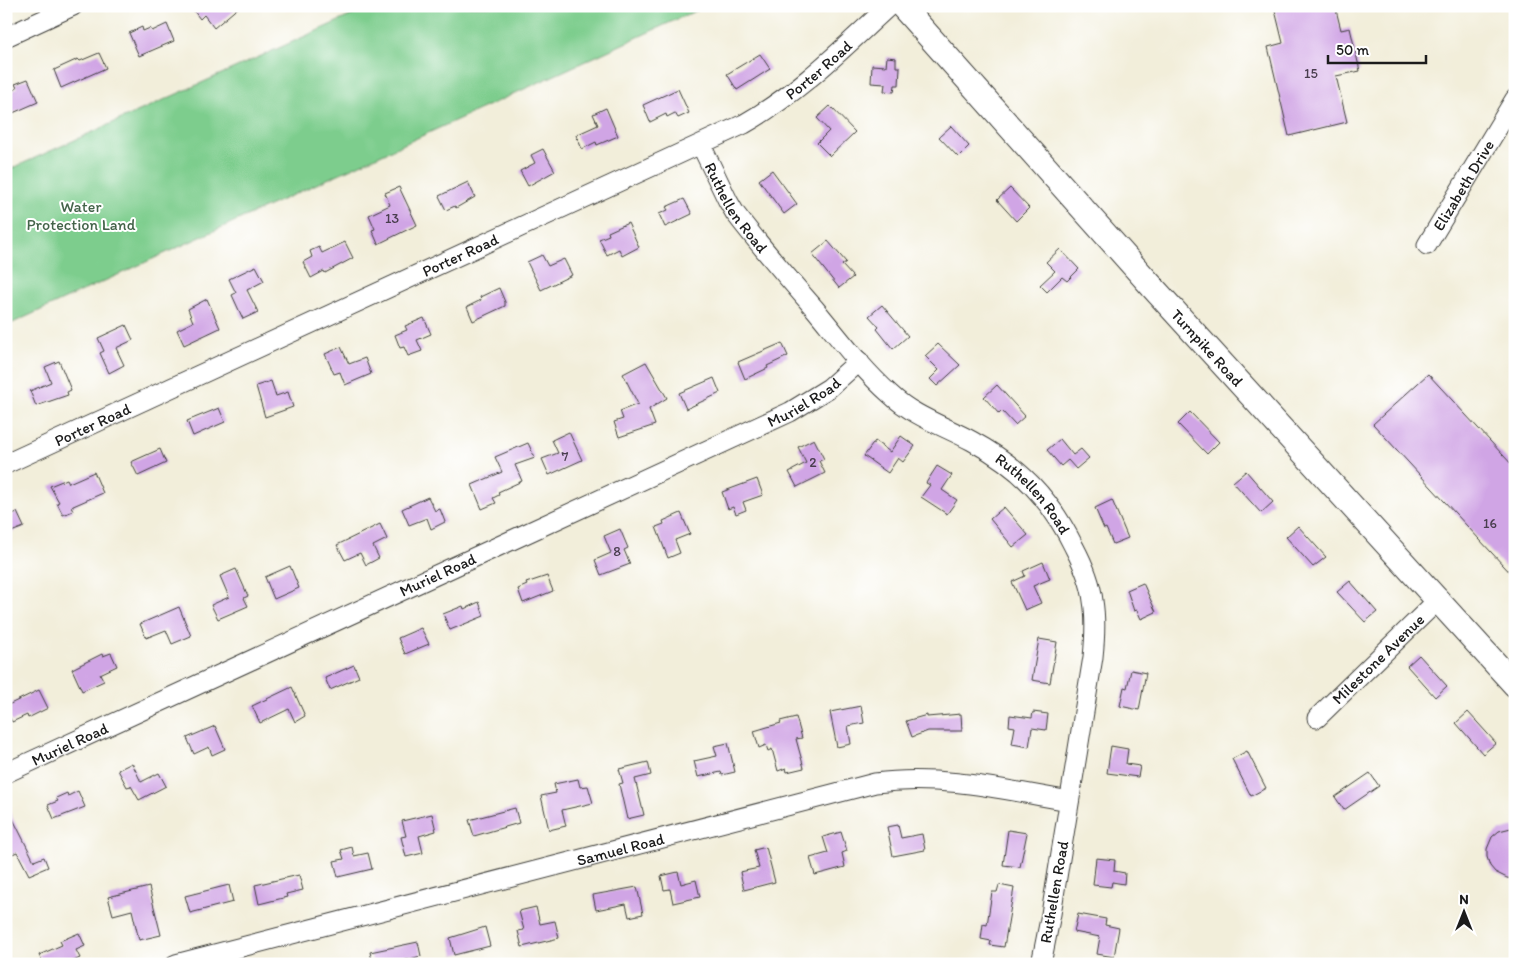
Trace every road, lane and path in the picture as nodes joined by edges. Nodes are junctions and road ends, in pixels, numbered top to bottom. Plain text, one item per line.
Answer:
1 (73, 6) edge
2 (889, 6) edge
3 (902, 6) edge
4 (6, 37) edge
5 (1515, 99) edge
6 (701, 145) junction
7 (1427, 244) dead end
8 (859, 361) junction
9 (6, 464) edge
10 (1438, 600) junction
11 (1515, 684) edge
12 (1317, 718) dead end
13 (6, 773) edge
14 (1069, 801) junction
15 (176, 964) edge
16 (1041, 964) edge

1 - 4 street
2 - 6 street, Porter Road
3 - 10 main road, Turnpike Road
5 - 7 street, Elizabeth Drive
6 - 8 street, Ruthellen Road
6 - 9 street, Porter Road
8 - 13 street, Muriel Road
8 - 14 street, Ruthellen Road
10 - 11 main road, Turnpike Road
10 - 12 street, Milestone Avenue
14 - 15 street, Samuel Road
14 - 16 street, Ruthellen Road

